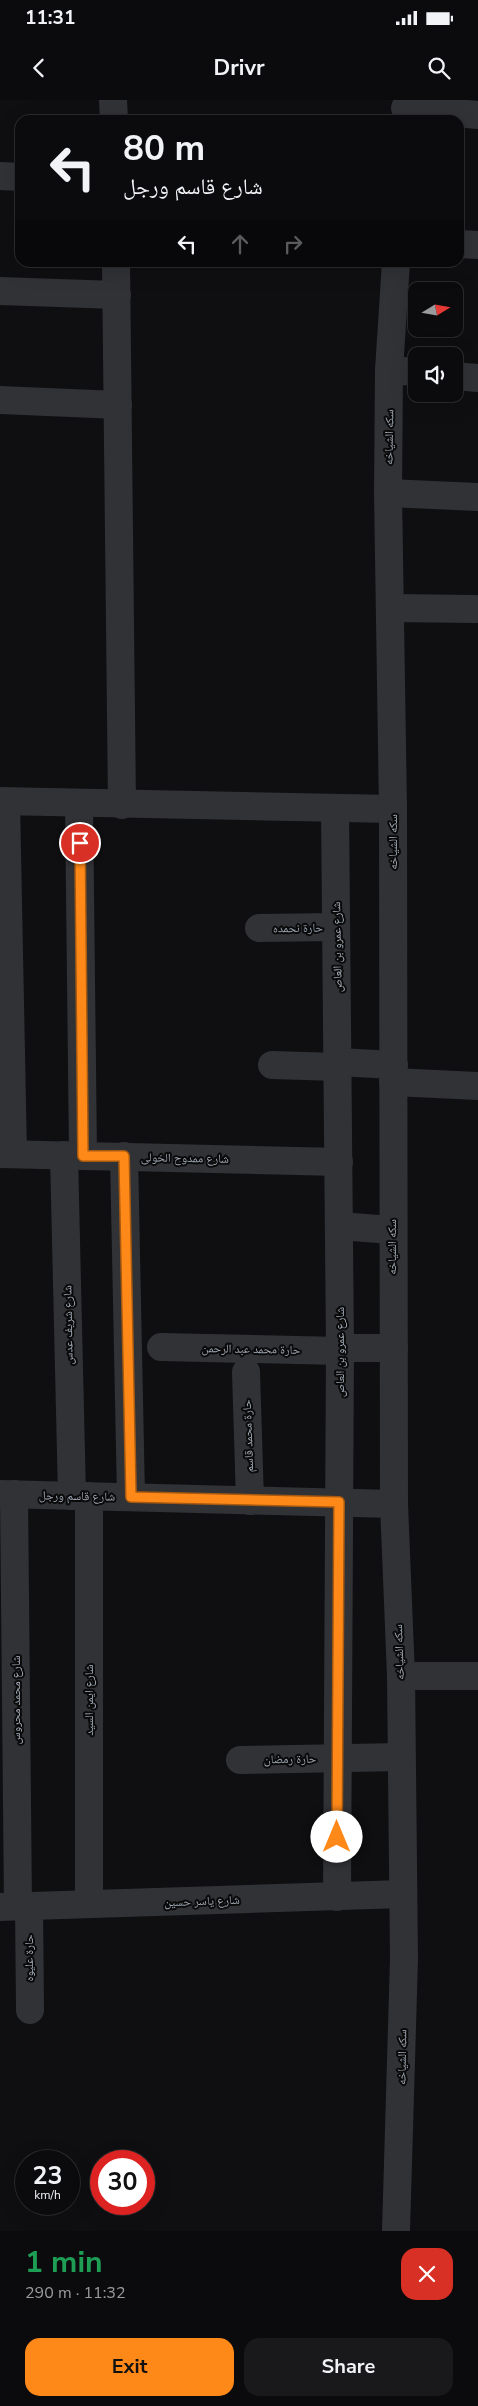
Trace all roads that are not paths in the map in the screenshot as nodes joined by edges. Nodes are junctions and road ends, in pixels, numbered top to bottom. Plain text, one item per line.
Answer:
1 (113, 100) edge
2 (405, 109) edge
3 (114, 115) edge
4 (478, 115) edge
5 (0, 176) edge
6 (15, 177) edge
7 (464, 244) edge
8 (478, 245) edge
9 (116, 267) edge
10 (396, 267) edge
11 (0, 291) edge
12 (117, 295) junction
13 (389, 370) junction
14 (408, 371) edge
15 (463, 377) edge
16 (478, 378) edge
17 (0, 400) edge
18 (118, 405) junction
19 (388, 493) junction
20 (478, 497) edge
21 (390, 608) junction
22 (474, 609) dead end
23 (3, 802) edge
24 (79, 804) junction
25 (122, 805) junction
26 (335, 808) junction
27 (393, 809) junction
28 (336, 927) junction
29 (259, 928) dead end
30 (338, 1064) junction
31 (272, 1065) dead end
32 (394, 1074) junction
33 (478, 1086) edge
34 (6, 1154) edge
35 (73, 1155) junction
36 (124, 1156) junction
37 (339, 1162) junction
38 (339, 1226) junction
39 (392, 1230) junction
40 (162, 1347) dead end
41 (394, 1348) junction
42 (340, 1349) junction
43 (246, 1372) dead end
44 (7, 1494) edge
45 (81, 1496) junction
46 (131, 1497) junction
47 (250, 1500) junction
48 (339, 1502) junction
49 (394, 1504) junction
50 (401, 1676) junction
51 (478, 1676) edge
52 (401, 1757) junction
53 (356, 1758) junction
54 (240, 1760) dead end
55 (392, 1894) junction
56 (344, 1896) junction
57 (89, 1904) junction
58 (16, 1906) edge
59 (30, 2010) dead end
60 (396, 2231) edge

1 - 3 street
2 - 4 street
5 - 6 street
7 - 8 street
9 - 12 street
10 - 13 street, سكه الشياخه
11 - 12 street
12 - 18 street
13 - 14 street
13 - 19 street, سكه الشياخه
15 - 16 street
17 - 18 street
18 - 25 street
19 - 20 street
19 - 21 street, سكه الشياخه
21 - 22 street
21 - 27 street, سكه الشياخه
23 - 24 street
23 - 34 street
24 - 25 street
24 - 35 street, شارع شريف عدس
25 - 26 street
26 - 27 street
26 - 28 street, شارع عمرو بن العاص
27 - 32 street, سكه الشياخه
28 - 29 street, حارة نحمده
28 - 30 street, شارع عمرو بن العاص
30 - 31 street
30 - 32 street
30 - 37 street, شارع عمرو بن العاص
32 - 33 street
32 - 39 street, سكه الشياخه
34 - 35 street, شارع ممدوح الخولى
35 - 36 street, شارع ممدوح الخولى
35 - 45 street, شارع شريف عدس
36 - 37 street, شارع ممدوح الخولى
36 - 46 street
37 - 38 street, شارع عمرو بن العاص
38 - 39 street
38 - 42 street, شارع عمرو بن العاص
39 - 41 street, سكه الشياخه
40 - 42 street, حارة محمد عبد الرحمن
41 - 42 street, حارة محمد عبد الرحمن
41 - 49 street, سكه الشياخه
42 - 48 street, شارع عمرو بن العاص
43 - 47 street, حارة محمد قاسم
44 - 45 street, شارع قاسم ورجل
44 - 58 street, شارع محمد محروس
45 - 46 street, شارع قاسم ورجل
45 - 57 street, شارع ايمن السيد
46 - 47 street, شارع قاسم ورجل
47 - 48 street, شارع قاسم ورجل
48 - 49 street, شارع قاسم ورجل
48 - 53 street, شارع عمرو بن العاص
49 - 50 street, سكه الشياخه
50 - 51 street
50 - 52 street, سكه الشياخه
52 - 53 street, حارة رمضان
52 - 55 street, سكه الشياخه
53 - 54 street, حارة رمضان
53 - 56 street, شارع عمرو بن العاص
55 - 56 street, شارع ياسر حسين
55 - 60 street, سكه الشياخه
56 - 57 street, شارع ياسر حسين
57 - 58 street, شارع ياسر حسين
58 - 59 street, حارة عليوه

